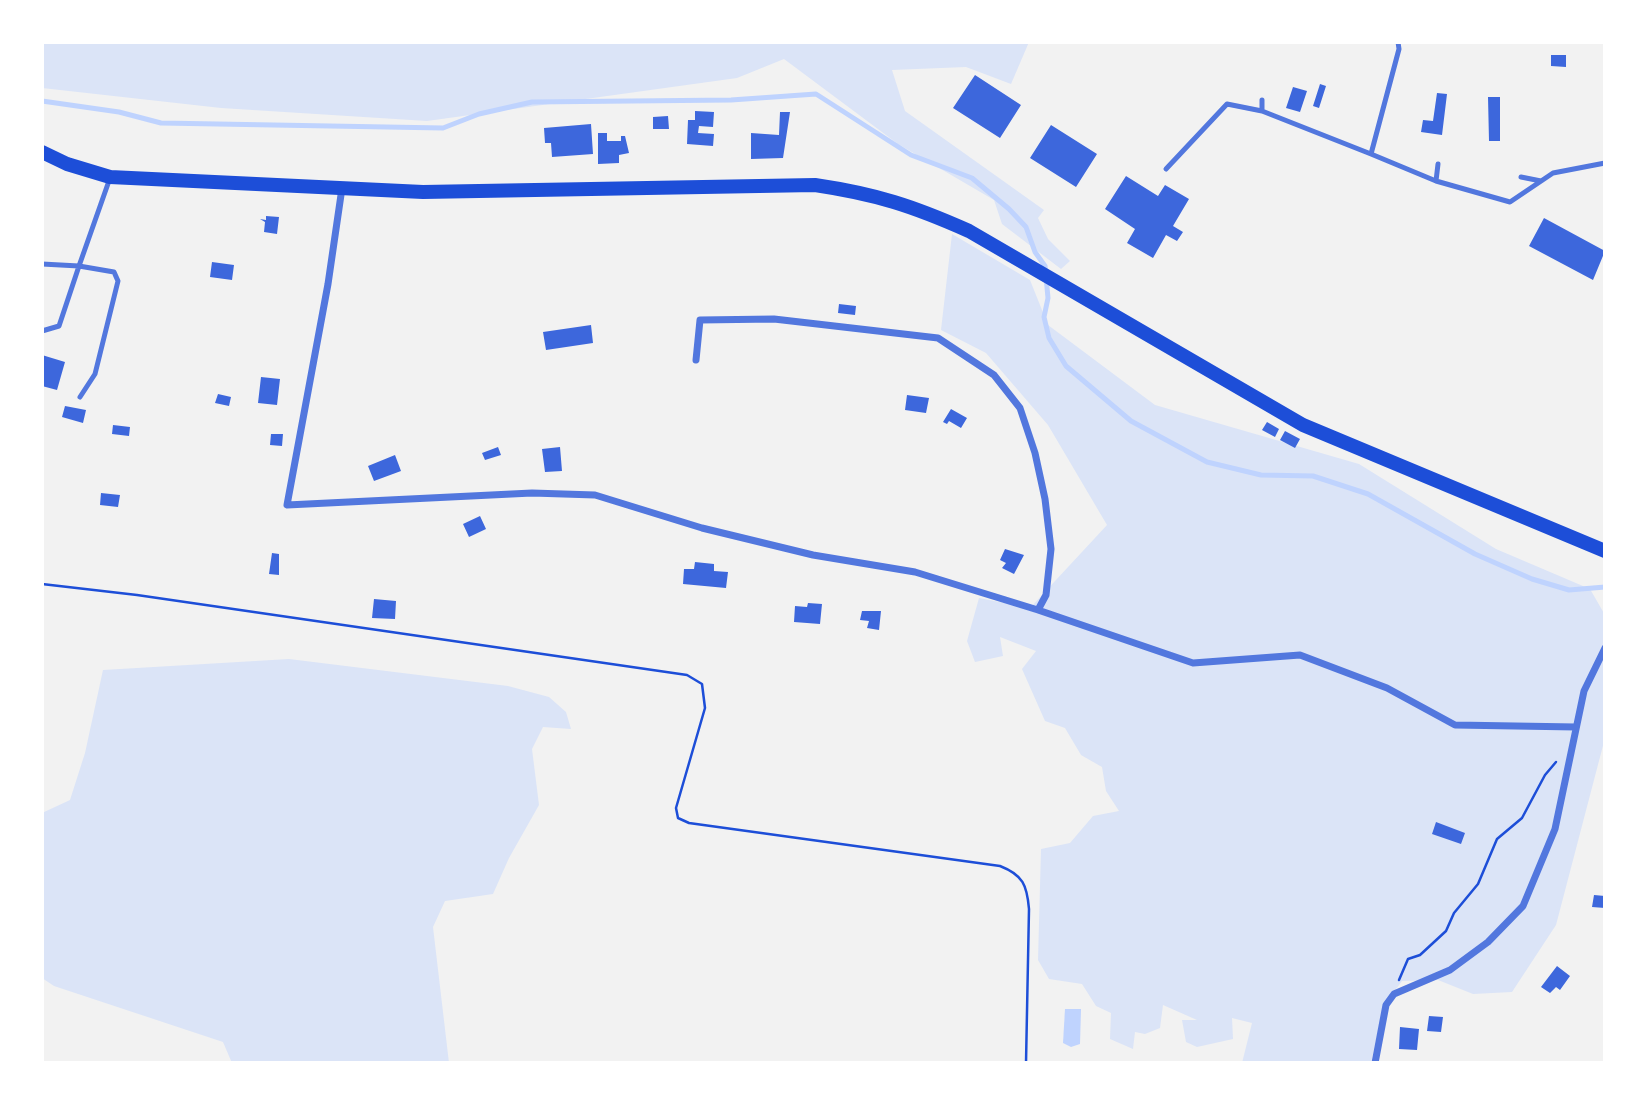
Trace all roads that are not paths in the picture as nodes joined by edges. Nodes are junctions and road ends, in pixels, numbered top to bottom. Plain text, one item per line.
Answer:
1 (1398, 42) edge
2 (1262, 100) dead end
3 (1262, 111) junction
4 (42, 152) edge
5 (1371, 154) junction
6 (1605, 163) edge
7 (1438, 164) dead end
8 (1166, 169) dead end
9 (110, 177) junction
10 (1521, 177) dead end
11 (1436, 181) junction
12 (1541, 181) junction
13 (342, 188) junction
14 (42, 264) edge
15 (79, 266) junction
16 (42, 331) edge
17 (696, 360) dead end
18 (80, 397) dead end
19 (1605, 551) edge
20 (1038, 610) junction
21 (1605, 648) edge
22 (1576, 727) junction
23 (1375, 1063) edge

1 - 5 lane
2 - 3 lane
3 - 5 lane
3 - 8 lane
4 - 9 main road
5 - 11 lane
6 - 12 lane
7 - 11 lane
9 - 13 main road
9 - 15 lane
10 - 12 lane
11 - 12 lane
13 - 19 main road
13 - 20 street
14 - 15 lane
15 - 16 lane
15 - 18 lane
17 - 20 street
20 - 22 street
21 - 22 street
22 - 23 street

